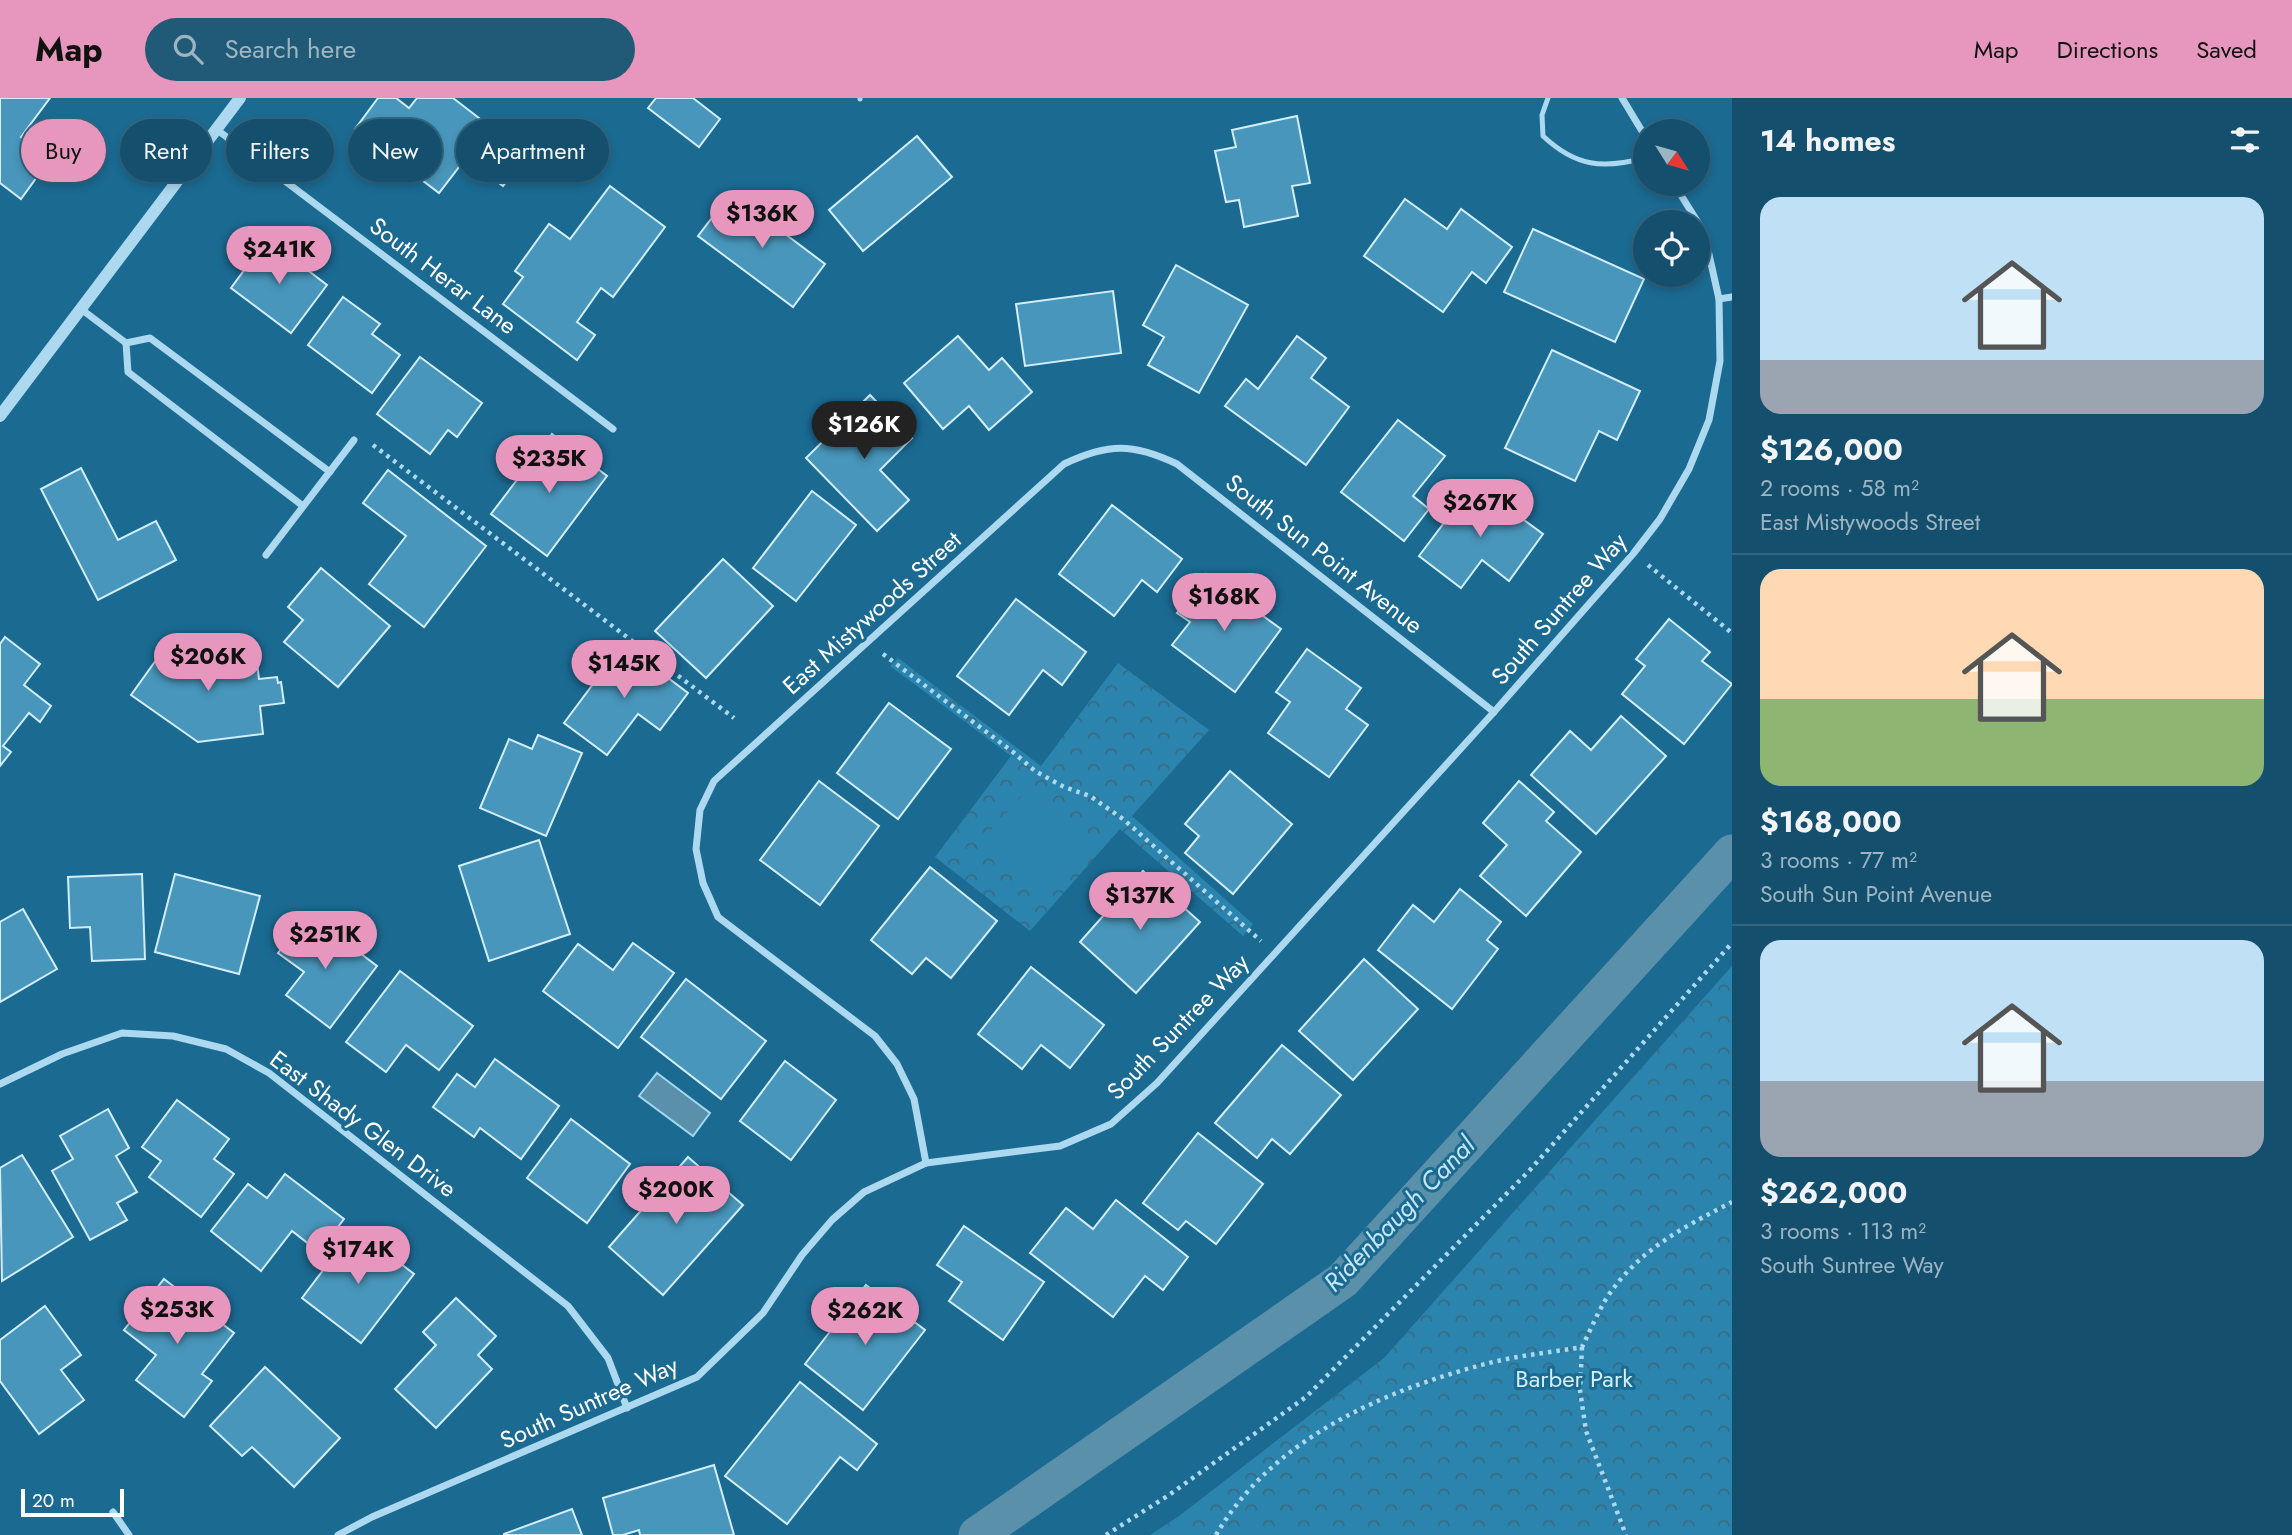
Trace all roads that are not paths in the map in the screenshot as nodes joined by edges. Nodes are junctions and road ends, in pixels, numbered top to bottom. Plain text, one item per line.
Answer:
1 (240, 98) edge
2 (1548, 98) edge
3 (1622, 98) edge
4 (1635, 119) edge
5 (216, 129) junction
6 (1633, 161) edge
7 (1682, 196) edge
8 (1732, 297) edge
9 (1719, 299) junction
10 (81, 309) junction
11 (127, 343) junction
12 (0, 416) edge
13 (613, 429) dead end
14 (354, 440) dead end
15 (1119, 448) joint
16 (330, 472) junction
17 (303, 506) junction
18 (266, 555) dead end
19 (1494, 712) junction
20 (0, 1084) edge
21 (926, 1163) junction
22 (627, 1408) junction
23 (113, 1512) dead end
24 (129, 1535) edge
25 (338, 1535) edge

1 - 5 street
2 - 6 lane
3 - 4 street
5 - 10 street
5 - 13 street, South Herar Lane
7 - 9 street, South Suntree Way
8 - 9 street
9 - 19 street, South Suntree Way
10 - 11 street
10 - 12 street
11 - 16 street
11 - 17 street
14 - 16 street
15 - 19 street, South Sun Point Avenue
15 - 21 street, East Mistywoods Street
16 - 17 street
17 - 18 street
19 - 21 street, South Suntree Way
20 - 22 street, East Shady Glen Drive
21 - 22 street, South Suntree Way
22 - 25 street, South Suntree Way
23 - 24 street

